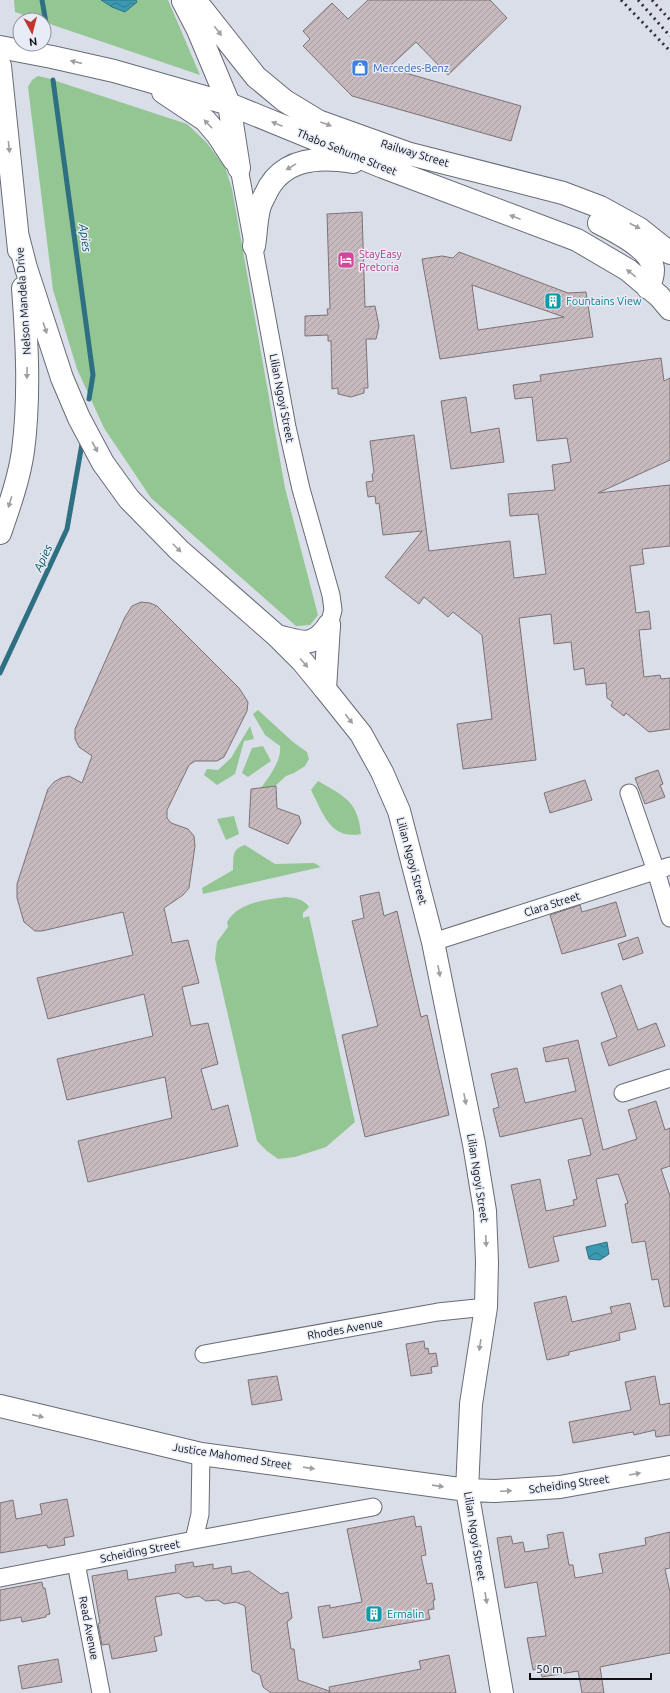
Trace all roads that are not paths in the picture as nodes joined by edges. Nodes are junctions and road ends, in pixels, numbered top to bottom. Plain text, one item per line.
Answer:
1 (182, 0) edge
2 (195, 0) edge
3 (0, 47) edge
4 (0, 66) edge
5 (152, 82) junction
6 (229, 104) junction
7 (410, 154) junction
8 (383, 167) junction
9 (239, 168) junction
10 (18, 237) junction
11 (254, 246) junction
12 (670, 253) edge
13 (648, 288) junction
14 (670, 309) edge
15 (0, 534) edge
16 (329, 625) junction
17 (277, 636) junction
18 (325, 689) junction
19 (629, 793) dead end
20 (663, 868) edge
21 (670, 918) edge
22 (433, 942) junction
23 (670, 1078) edge
24 (623, 1093) dead end
25 (486, 1307) junction
26 (204, 1354) dead end
27 (0, 1406) edge
28 (201, 1454) junction
29 (670, 1467) edge
30 (467, 1490) junction
31 (373, 1507) dead end
32 (194, 1540) junction
33 (76, 1563) junction
34 (0, 1578) edge
35 (101, 1693) edge
36 (502, 1693) edge

1 - 6 main road
2 -> 7 main road, Railway Street
5 -> 3 main road, Thabo Sehume Street
4 -> 10 main road, Nelson Mandela Drive
5 - 6 main road, Thabo Sehume Street
9 -> 5 main road
8 -> 6 main road, Thabo Sehume Street
6 - 9 main road
7 -> 12 main road, Railway Street
7 - 13 main road
8 -> 11 main road
13 -> 8 main road, Thabo Sehume Street
9 - 11 street, Lilian Ngoyi Street
10 -> 15 main road, Nelson Mandela Drive
10 -> 17 main road, Lilian Ngoyi Street
11 - 16 street, Lilian Ngoyi Street
13 - 14 main road, Thabo Sehume Street
16 - 17 main road
16 - 18 main road
17 -> 18 main road, Lilian Ngoyi Street
18 -> 22 main road, Lilian Ngoyi Street
19 - 20 street
20 - 21 street
20 - 22 street, Clara Street
22 -> 25 main road, Lilian Ngoyi Street
23 - 24 street
25 - 26 street, Rhodes Avenue
25 -> 30 main road, Lilian Ngoyi Street
27 -> 28 main road, Justice Mahomed Street
28 -> 30 main road, Justice Mahomed Street
28 - 32 street, Scheiding Street
30 -> 29 main road, Scheiding Street
30 -> 36 main road, Lilian Ngoyi Street
31 - 32 street
32 - 33 street, Scheiding Street
33 - 34 street, Scheiding Street
33 - 35 street, Read Avenue

